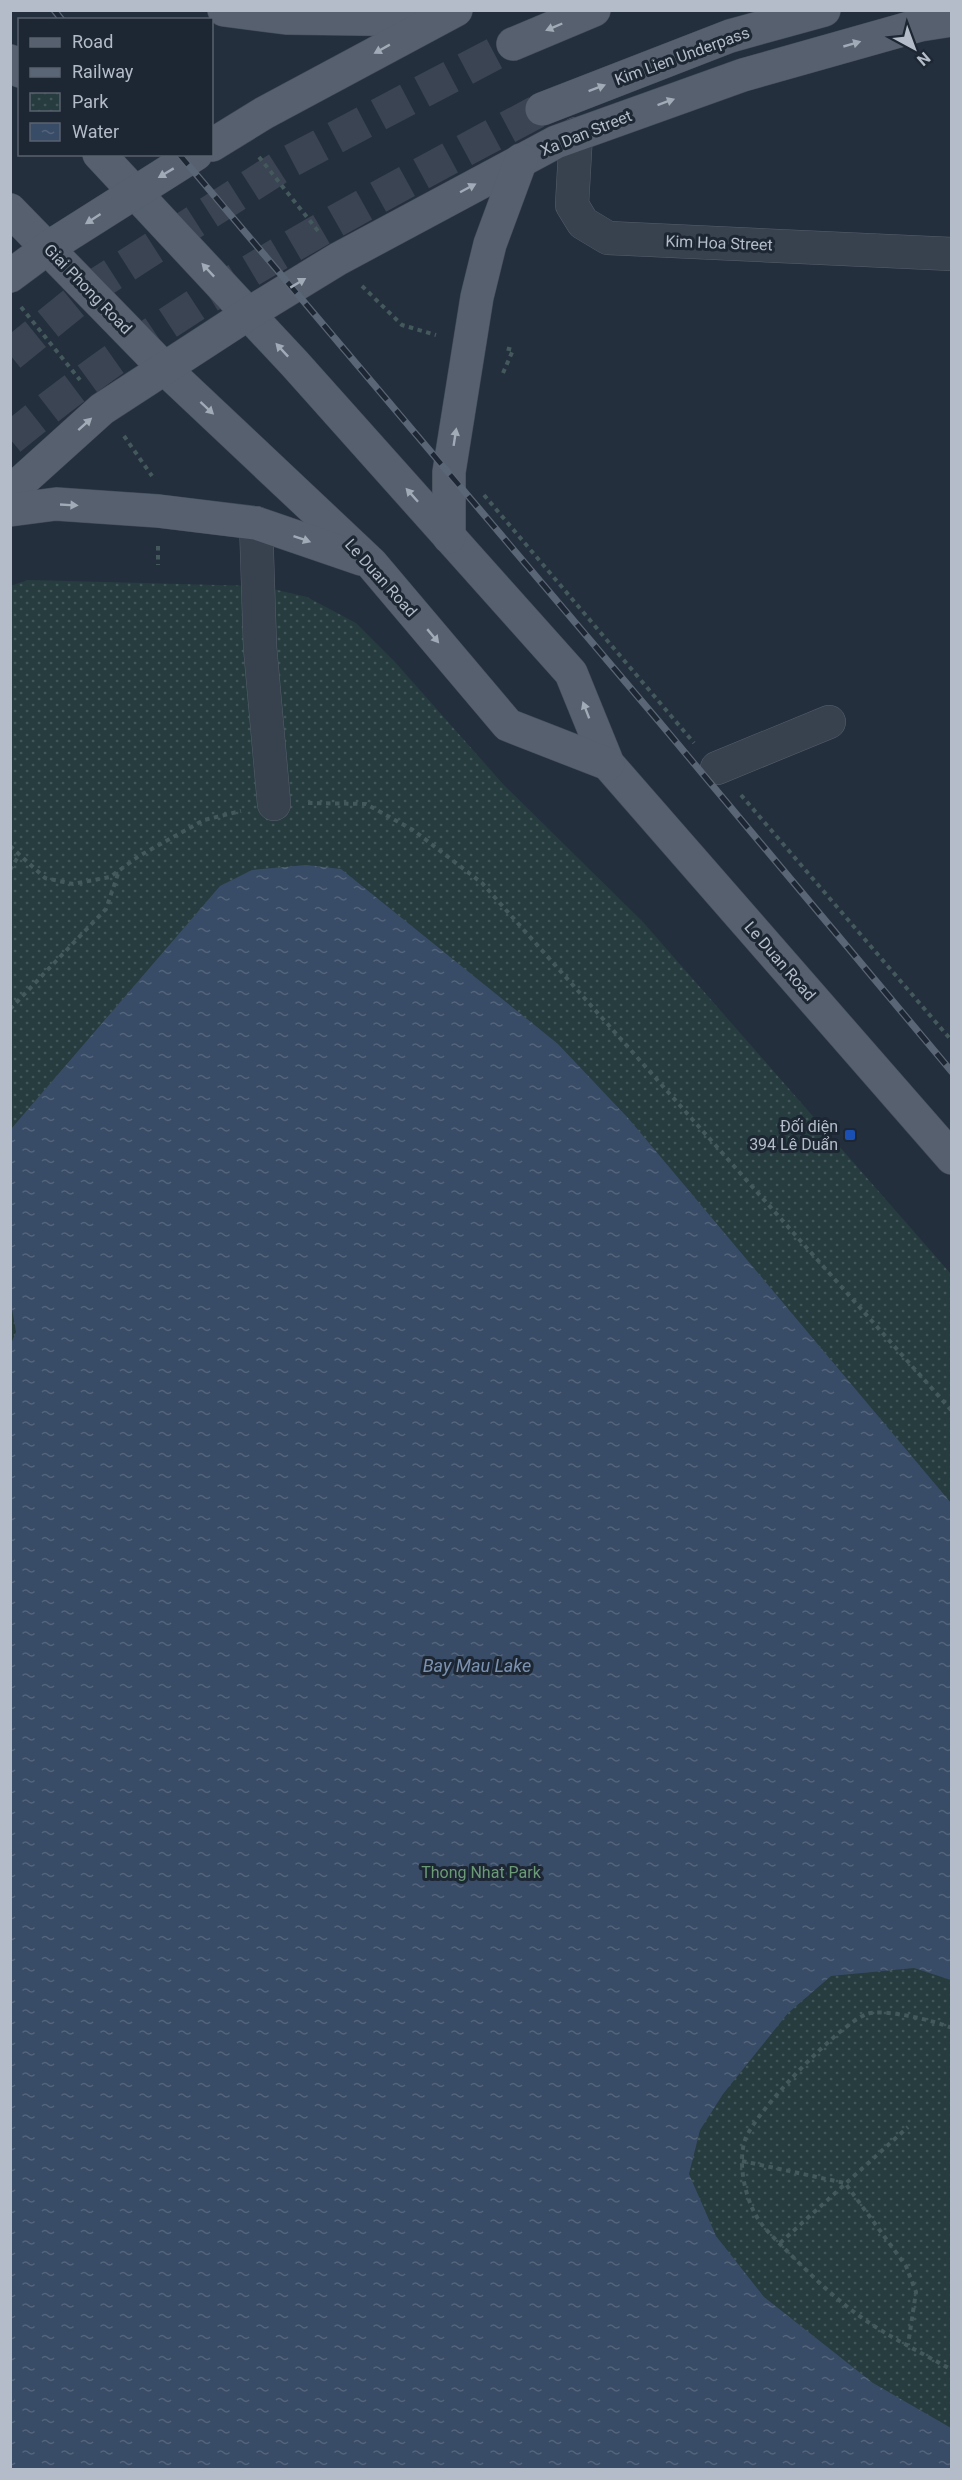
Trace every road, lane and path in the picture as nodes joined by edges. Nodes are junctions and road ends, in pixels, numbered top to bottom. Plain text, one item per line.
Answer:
1 (224, 10) edge
2 (594, 10) edge
3 (824, 10) edge
4 (444, 16) edge
5 (951, 20) edge
6 (513, 44) tunnel mouth
7 (542, 109) tunnel mouth
8 (576, 134) junction
9 (213, 144) edge
10 (101, 156) edge
11 (193, 156) edge
12 (258, 156) dead end
13 (521, 160) junction
14 (136, 191) junction
15 (10, 210) edge
16 (322, 236) dead end
17 (49, 247) junction
18 (951, 254) edge
19 (10, 276) edge
20 (356, 279) dead end
21 (248, 314) junction
22 (32, 318) dead end
23 (443, 337) dead end
24 (164, 368) junction
25 (87, 389) dead end
26 (118, 428) dead end
27 (453, 457) junction
28 (154, 486) dead end
29 (10, 492) edge
30 (10, 510) edge
31 (256, 523) junction
32 (449, 537) junction
33 (371, 563) junction
34 (829, 722) dead end
35 (608, 764) junction
36 (717, 768) junction
37 (274, 804) junction
38 (10, 846) edge
39 (19, 855) junction
40 (10, 870) edge
41 (119, 870) junction
42 (10, 1009) edge
43 (951, 1041) edge
44 (951, 1158) edge
45 (951, 1411) edge
46 (951, 2028) edge
47 (908, 2127) dead end
48 (742, 2161) junction
49 (845, 2183) junction
50 (780, 2243) junction
51 (908, 2345) junction
52 (951, 2370) edge

1 - 4 main road
2 -> 6 main road
7 -> 3 main road, Kim Lien Underpass
4 -> 9 main road
8 -> 5 main road, Xa Dan Street
8 - 13 main road, Xa Dan Street
8 - 18 street, Kim Hoa Street
10 - 14 main road
11 -> 14 main road
12 - 16 path
21 -> 13 main road, Xa Dan Street
27 -> 13 main road
14 -> 17 main road
21 -> 14 main road
15 - 17 main road, Giai Phong Road
17 - 19 main road
17 - 24 main road, Giai Phong Road
20 - 23 path
21 - 24 main road, Xa Dan Street
32 -> 21 main road, Le Duan Road
22 - 25 path
29 -> 24 main road, Xa Dan Street
24 -> 33 main road, Le Duan Road
26 - 28 path
27 - 32 main road
27 - 36 path
30 -> 31 main road
31 -> 33 main road
31 - 37 street
35 -> 32 main road, Le Duan Road
33 -> 35 main road, Le Duan Road
34 - 36 street
35 - 44 main road, Le Duan Road
36 - 43 path
37 - 41 path
37 - 45 path
38 - 39 path
39 - 40 path
39 - 41 path
41 - 42 path
46 - 48 path
47 - 49 path
48 - 49 path
48 - 50 path
49 - 50 path
49 - 51 path
50 - 51 path
51 - 52 path

